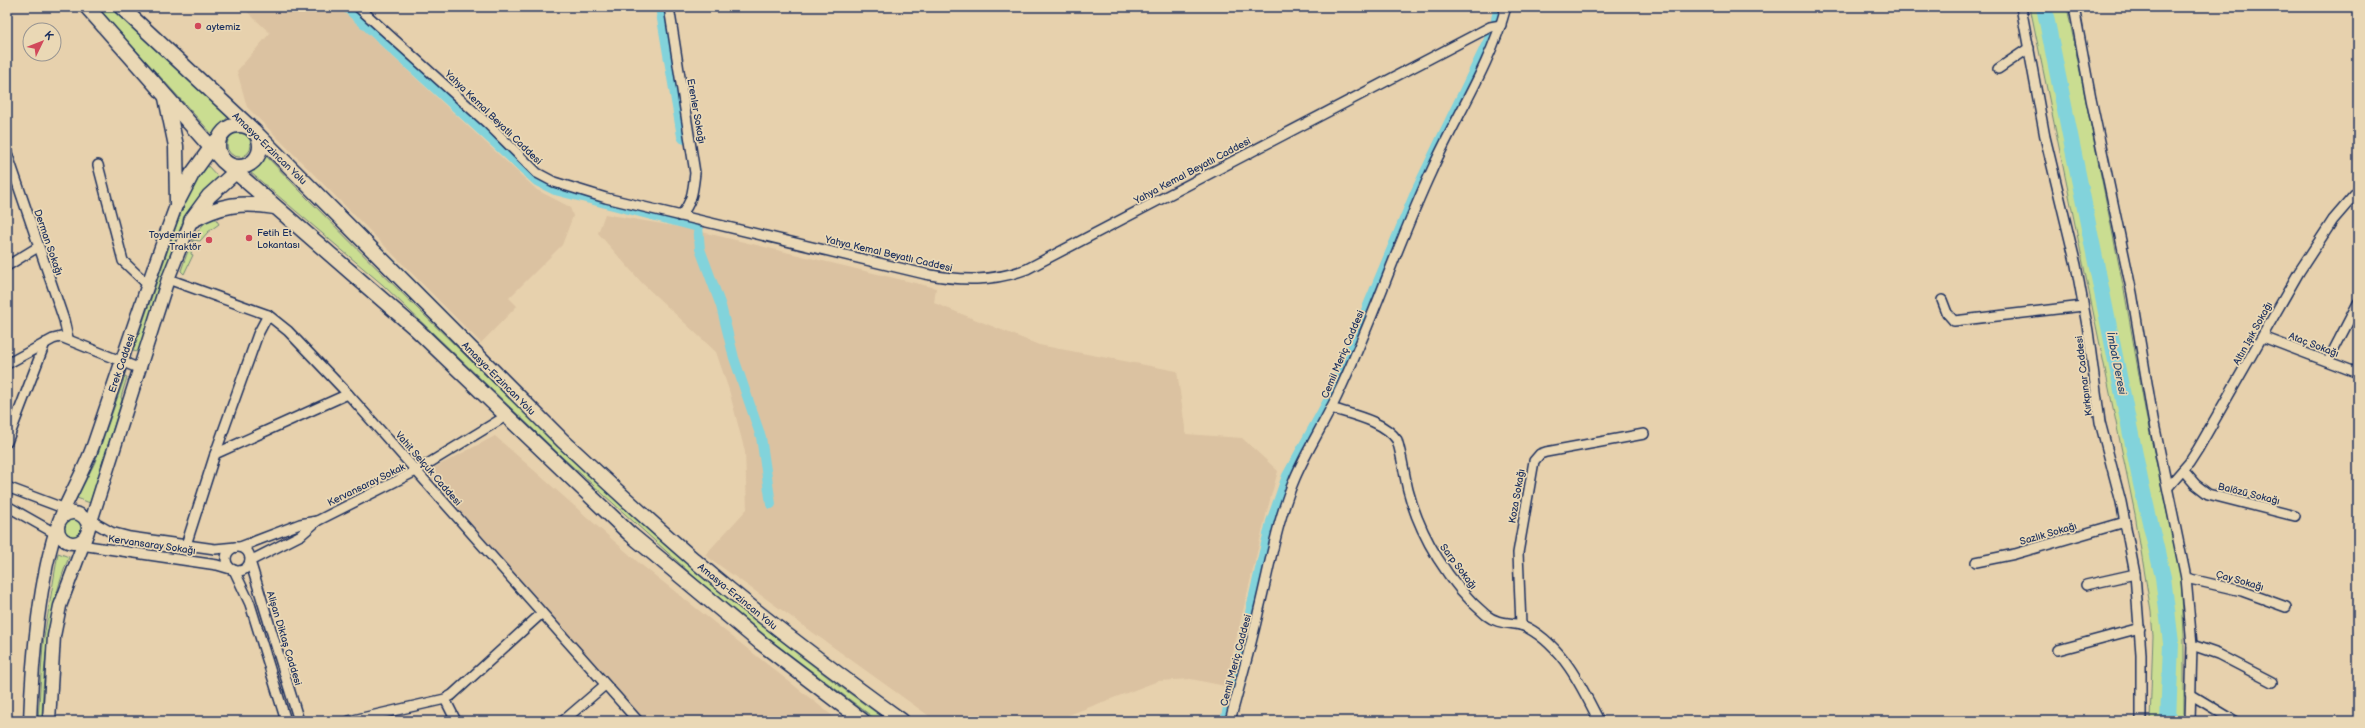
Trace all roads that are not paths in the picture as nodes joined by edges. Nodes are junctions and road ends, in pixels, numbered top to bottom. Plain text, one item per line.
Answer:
1 (87, 7) edge
2 (121, 7) edge
3 (358, 7) edge
4 (669, 7) edge
5 (1506, 7) edge
6 (2021, 7) edge
7 (2074, 7) edge
8 (1501, 25) junction
9 (2029, 48) junction
10 (1998, 69) dead end
11 (165, 93) junction
12 (253, 130) junction
13 (222, 134) junction
14 (211, 148) junction
15 (7, 152) edge
16 (223, 161) junction
17 (98, 165) dead end
18 (238, 169) junction
19 (2358, 191) edge
20 (177, 203) junction
21 (276, 207) junction
22 (680, 216) junction
23 (191, 221) junction
24 (38, 247) junction
25 (7, 266) edge
26 (168, 279) junction
27 (147, 284) junction
28 (1942, 300) dead end
29 (2358, 303) edge
30 (2083, 306) junction
31 (268, 315) junction
32 (2263, 337) junction
33 (68, 338) junction
34 (45, 343) junction
35 (2328, 361) junction
36 (123, 362) junction
37 (7, 364) edge
38 (138, 368) junction
39 (2358, 373) edge
40 (348, 394) junction
41 (1331, 408) junction
42 (506, 416) junction
43 (1644, 434) dead end
44 (7, 442) edge
45 (215, 454) junction
46 (2183, 470) junction
47 (416, 471) junction
48 (7, 487) edge
49 (2168, 487) junction
50 (7, 506) edge
51 (65, 508) junction
52 (79, 514) junction
53 (2295, 516) dead end
54 (91, 520) junction
55 (59, 521) junction
56 (317, 521) junction
57 (2125, 522) junction
58 (55, 534) junction
59 (87, 534) junction
60 (66, 541) junction
61 (186, 545) junction
62 (82, 546) junction
63 (238, 547) junction
64 (250, 561) junction
65 (1976, 562) dead end
66 (234, 570) junction
67 (2135, 574) junction
68 (2186, 578) junction
69 (2086, 585) dead end
70 (2286, 607) dead end
71 (542, 613) junction
72 (1522, 625) junction
73 (2140, 628) junction
74 (2192, 645) junction
75 (2058, 650) dead end
76 (2272, 682) dead end
77 (606, 685) junction
78 (2190, 694) junction
79 (445, 699) junction
80 (30, 721) edge
81 (49, 721) edge
82 (286, 721) edge
83 (299, 721) edge
84 (349, 721) edge
85 (456, 721) edge
86 (563, 721) edge
87 (638, 721) edge
88 (862, 721) edge
89 (902, 721) edge
90 (1230, 721) edge
91 (1598, 721) edge
92 (2141, 721) edge
93 (2190, 721) edge
94 (2235, 721) edge

1 - 11 highway
2 - 12 highway, Amasya-Erzincan Yolu
3 - 22 street, Yahya Kemal Beyatlı Caddesi
4 - 22 street, Erenler Sokağı
5 - 8 street, Cemil Meriç Caddesi
6 - 9 street, Kırkpınar Caddesi
7 - 49 street
8 - 22 street, Yahya Kemal Beyatlı Caddesi
8 - 41 street, Cemil Meriç Caddesi
9 - 10 street
9 - 30 street, Kırkpınar Caddesi
11 - 14 highway
11 - 20 highway
12 - 13 highway
12 - 18 highway
12 - 89 highway, Amasya-Erzincan Yolu
13 - 14 highway
13 - 16 highway
14 - 16 highway
14 - 20 highway
15 - 24 street, Derman Sokağı
16 - 18 highway
17 - 27 street
18 - 21 highway
18 - 23 highway
19 - 32 street, Altın Işık Sokağı
20 - 27 main road, Erek Caddesi
21 - 23 highway
21 - 42 highway
23 - 26 main road, Erek Caddesi
24 - 25 street
24 - 33 street, Derman Sokağı
26 - 31 street, Vahit Selçuk Caddesi
26 - 38 main road, Erek Caddesi
27 - 36 main road, Erek Caddesi
28 - 30 street
29 - 35 street
30 - 57 street, Kırkpınar Caddesi
31 - 40 street, Vahit Selçuk Caddesi
31 - 45 street
32 - 35 street, Ataç Sokağı
32 - 46 street, Altın Işık Sokağı
33 - 34 street
33 - 36 street
34 - 37 street
34 - 44 street
35 - 39 street, Ataç Sokağı
36 - 38 street
36 - 51 main road, Erek Caddesi
38 - 54 main road, Erek Caddesi
40 - 45 street
40 - 47 street, Vahit Selçuk Caddesi
41 - 72 street, Sarp Sokağı
41 - 90 street, Cemil Meriç Caddesi
42 - 47 street, Kervansaray Sokak
42 - 88 highway
43 - 72 street, Koza Sokağı
45 - 61 street
46 - 49 street, Altın Işık Sokağı
46 - 53 street, Balözü Sokağı
47 - 56 street, Kervansaray Sokak
47 - 71 street, Vahit Selçuk Caddesi
48 - 51 street, Kervansaray Sokağı
49 - 68 street
50 - 58 street, Kervansaray Sokağı
51 - 52 street, Kervansaray Sokağı
51 - 55 main road, Erek Caddesi
52 - 54 street, Kervansaray Sokağı
52 - 55 main road
52 - 59 main road
54 - 59 main road, Erek Caddesi
54 - 61 street, Kervansaray Sokağı
55 - 58 main road, Erek Caddesi
55 - 60 main road
56 - 63 street, Kervansaray Sokak
56 - 64 street, Kervansaray Sokak
57 - 65 street, Sazlık Sokağı
57 - 67 street, Kırkpınar Caddesi
58 - 60 street, Kervansaray Sokağı
58 - 80 main road, Erek Caddesi
59 - 60 main road
59 - 62 main road, Erek Caddesi
60 - 62 street, Kervansaray Sokağı
61 - 63 street, Kervansaray Sokağı
62 - 66 street, Kervansaray Sokağı
62 - 81 main road, Erek Caddesi
63 - 64 street
63 - 66 street
64 - 66 street
64 - 83 street, Alişan Diktaş Caddesi
66 - 82 street
67 - 69 street
67 - 73 street, Kırkpınar Caddesi
68 - 70 street, Çay Sokağı
68 - 74 street
71 - 77 street, Vahit Selçuk Caddesi
71 - 79 street
72 - 91 street, Sarp Sokağı
73 - 75 street
73 - 92 street, Kırkpınar Caddesi
74 - 76 street
74 - 78 street
77 - 86 street
77 - 87 street, Vahit Selçuk Caddesi
78 - 93 street
78 - 94 street
79 - 84 street
79 - 85 street

